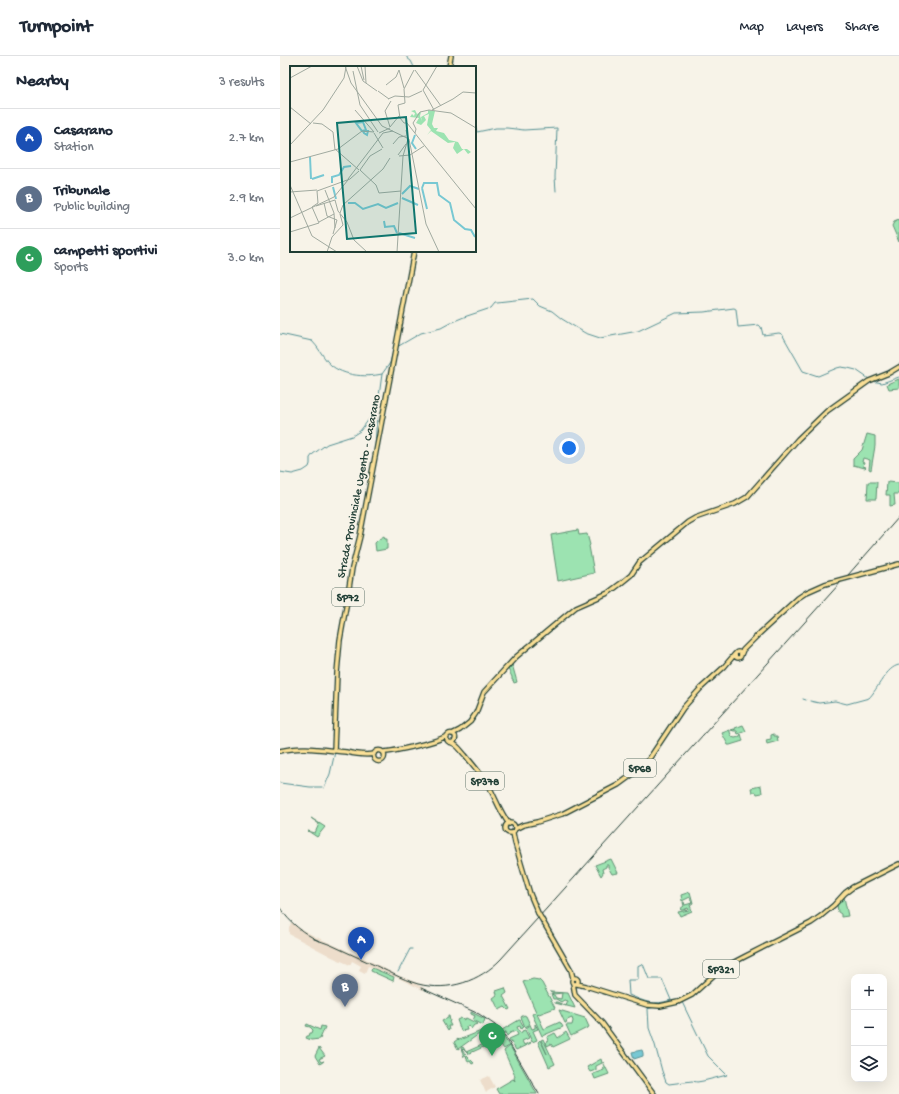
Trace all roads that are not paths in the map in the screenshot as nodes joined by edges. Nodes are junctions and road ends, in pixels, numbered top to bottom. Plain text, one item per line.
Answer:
1 (451, 56) edge
2 (449, 66) edge
3 (414, 252) edge
4 (899, 367) edge
5 (899, 564) edge
6 (750, 643) junction
7 (736, 653) junction
8 (739, 656) junction
9 (724, 667) junction
10 (460, 730) junction
11 (450, 735) junction
12 (440, 739) junction
13 (453, 740) junction
14 (280, 751) edge
15 (334, 751) dead end
16 (394, 751) junction
17 (383, 752) junction
18 (361, 754) junction
19 (374, 754) junction
20 (385, 756) junction
21 (374, 759) junction
22 (508, 825) junction
23 (513, 830) junction
24 (899, 864) edge
25 (576, 978) junction
26 (575, 984) junction
27 (586, 986) junction
28 (654, 1094) edge

1 - 2 main road
3 - 15 main road, Strada Provinciale Ugento - Casarano / SP72
4 - 10 main road
5 - 6 main road, SP68
6 - 7 main road, SP68
6 - 8 main road, SP68
7 - 8 main road
7 - 9 main road, SP68
8 - 9 main road, SP68
9 - 23 main road, SP68
10 - 11 main road
10 - 13 main road
11 - 12 main road
11 - 13 main road, SP378
11 - 13 main road, SP378
12 - 13 main road
12 - 16 main road
13 - 22 main road, SP378
14 - 18 main road
16 - 17 main road
16 - 20 main road
17 - 19 main road
17 - 20 main road
18 - 19 main road
18 - 21 main road
19 - 21 main road
20 - 21 main road
22 - 23 main road
22 - 23 main road, SP378
23 - 25 main road, SP378, bridge
24 - 27 main road, SP321
25 - 26 main road, SP378
25 - 27 main road
26 - 27 main road, SP321
26 - 28 main road

